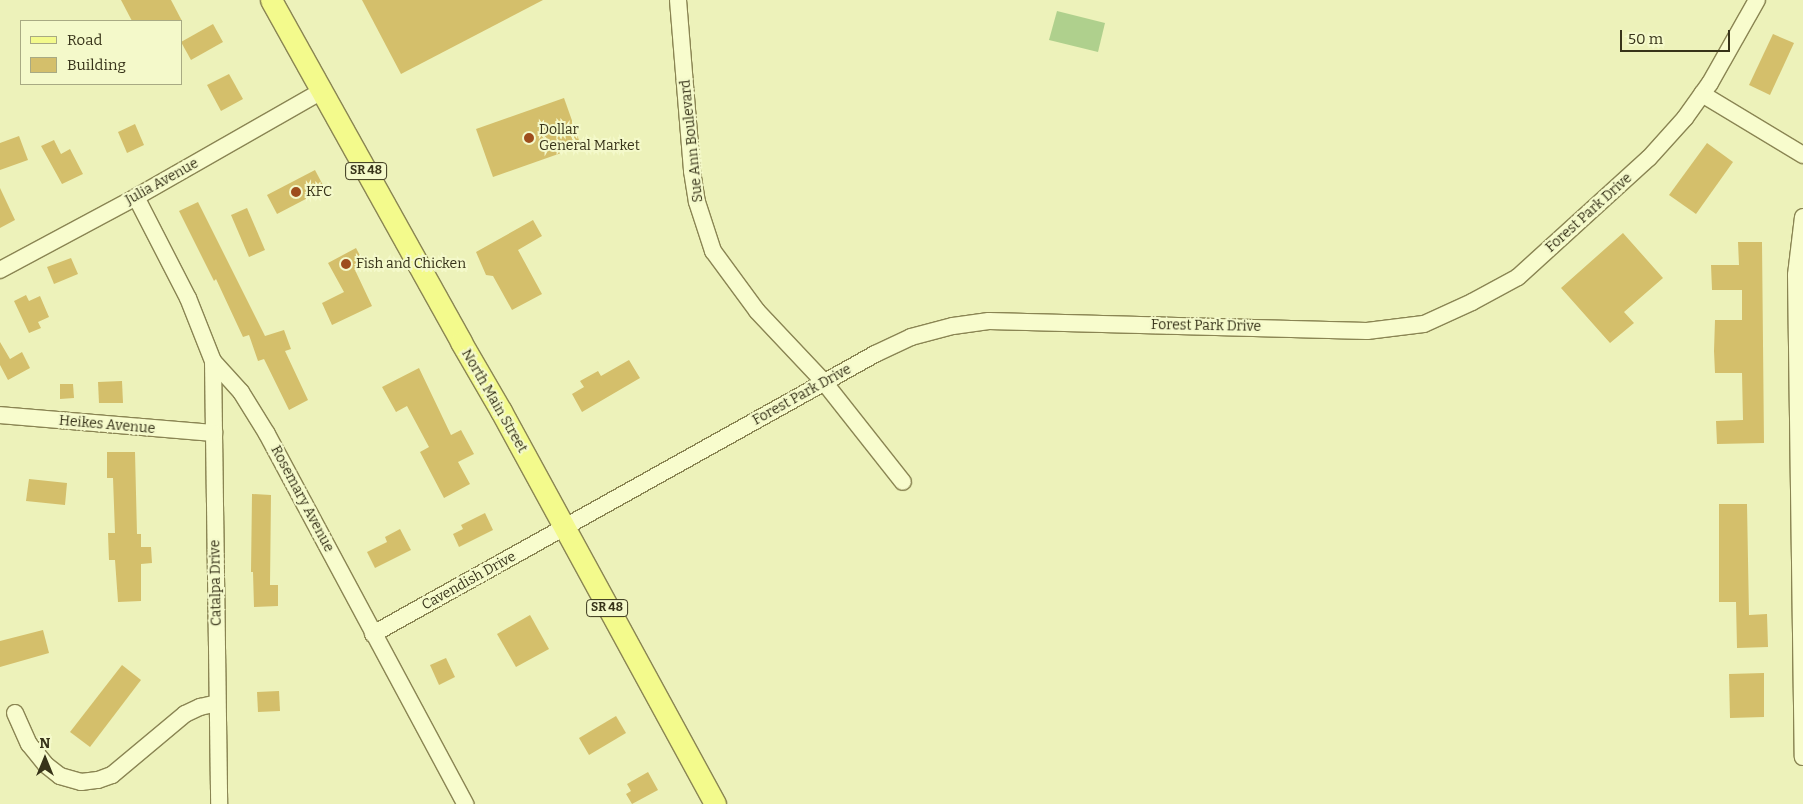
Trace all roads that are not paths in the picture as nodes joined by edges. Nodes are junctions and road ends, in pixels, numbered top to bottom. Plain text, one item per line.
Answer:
1 (271, 0) edge
2 (678, 0) edge
3 (1757, 0) edge
4 (322, 91) junction
5 (1702, 94) junction
6 (1803, 155) edge
7 (136, 197) junction
8 (1803, 217) edge
9 (0, 270) edge
10 (214, 361) junction
11 (824, 382) junction
12 (0, 416) edge
13 (214, 433) junction
14 (903, 482) dead end
15 (564, 528) junction
16 (373, 634) junction
17 (217, 703) junction
18 (15, 713) dead end
19 (1803, 757) edge
20 (220, 804) edge
21 (465, 804) edge
22 (715, 804) edge

1 - 4 main road, North Main Street / SR 48
2 - 11 street, Sue Ann Boulevard
3 - 5 street, Forest Park Drive
4 - 7 street, Julia Avenue
4 - 15 main road, North Main Street / SR 48
5 - 6 street
5 - 11 street, Forest Park Drive
7 - 9 street, Julia Avenue
7 - 10 street, Rosemary Avenue
8 - 19 street
10 - 13 street, Catalpa Drive
10 - 16 street, Rosemary Avenue
11 - 14 street, Sue Ann Boulevard
11 - 15 street, Forest Park Drive
12 - 13 street, Heikes Avenue
13 - 17 street, Catalpa Drive
15 - 16 street, Cavendish Drive
15 - 22 main road, North Main Street / SR 48
16 - 21 street, Rosemary Avenue
17 - 18 street
17 - 20 street, Catalpa Drive

